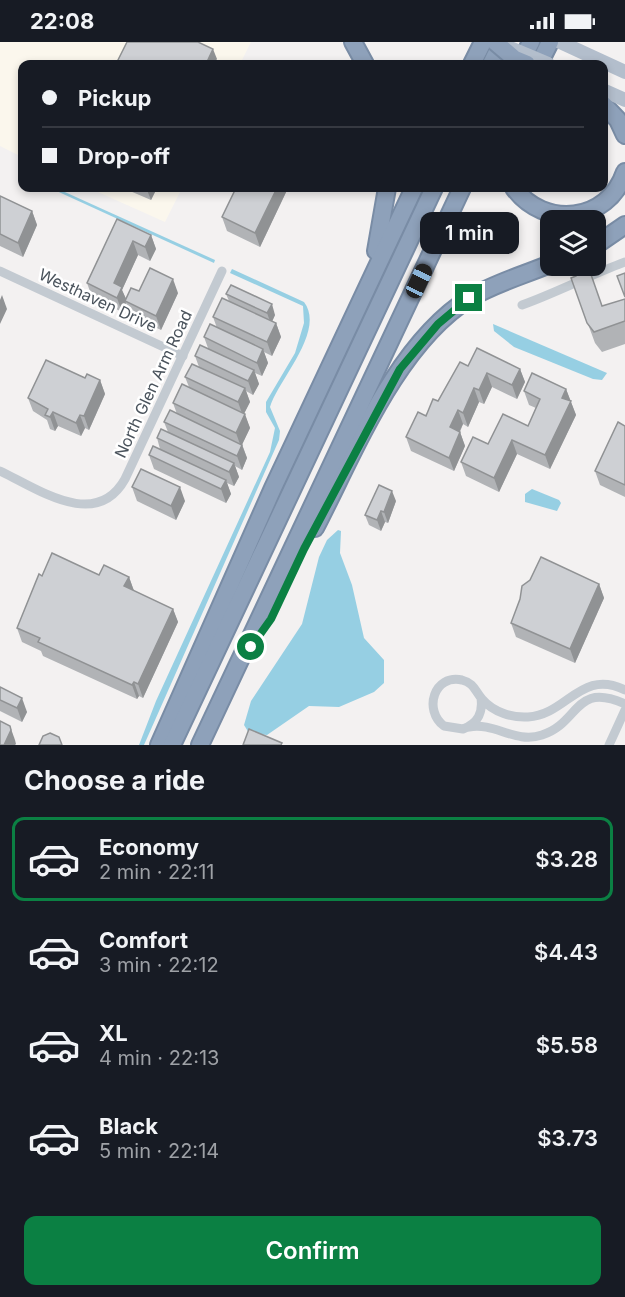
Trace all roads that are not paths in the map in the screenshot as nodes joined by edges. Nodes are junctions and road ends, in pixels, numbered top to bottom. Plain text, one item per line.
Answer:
1 (353, 42) edge
2 (483, 42) edge
3 (495, 42) edge
4 (502, 42) edge
5 (531, 42) edge
6 (550, 42) edge
7 (560, 42) edge
8 (362, 60) edge
9 (474, 60) edge
10 (493, 60) edge
11 (517, 60) edge
12 (522, 60) edge
13 (538, 60) edge
14 (541, 60) edge
15 (599, 60) edge
16 (608, 64) edge
17 (625, 72) edge
18 (608, 92) edge
19 (625, 100) edge
20 (608, 109) edge
21 (625, 135) edge
22 (625, 172) edge
23 (387, 192) edge
24 (412, 192) edge
25 (432, 192) edge
26 (460, 192) edge
27 (517, 192) edge
28 (625, 225) edge
29 (606, 238) edge
30 (625, 262) edge
31 (540, 268) edge
32 (0, 271) edge
33 (222, 271) dead end
34 (522, 305) dead end
35 (355, 312) junction
36 (183, 356) junction
37 (0, 471) edge
38 (241, 661) junction
39 (625, 690) edge
40 (481, 698) junction
41 (625, 704) edge
42 (625, 710) edge
43 (467, 727) junction
44 (159, 745) edge
45 (172, 745) edge
46 (200, 745) edge
47 (609, 745) edge

1 - 8 highway
2 - 9 highway
3 - 11 highway, bridge
3 - 13 main road, bridge
4 - 10 highway
5 - 12 highway
6 - 14 highway
7 - 15 main road
16 - 17 main road
18 - 19 main road
20 - 21 highway
22 - 27 highway
23 - 35 highway
24 - 35 highway
25 - 45 highway
26 - 38 highway
28 - 29 highway
30 - 34 street
31 - 38 highway
32 - 36 street, Westhaven Drive
33 - 36 street, North Glen Arm Road
35 - 44 highway
36 - 37 street, North Glen Arm Road
38 - 46 highway
39 - 40 street
40 - 43 street
40 - 43 street
41 - 43 street
42 - 47 street

